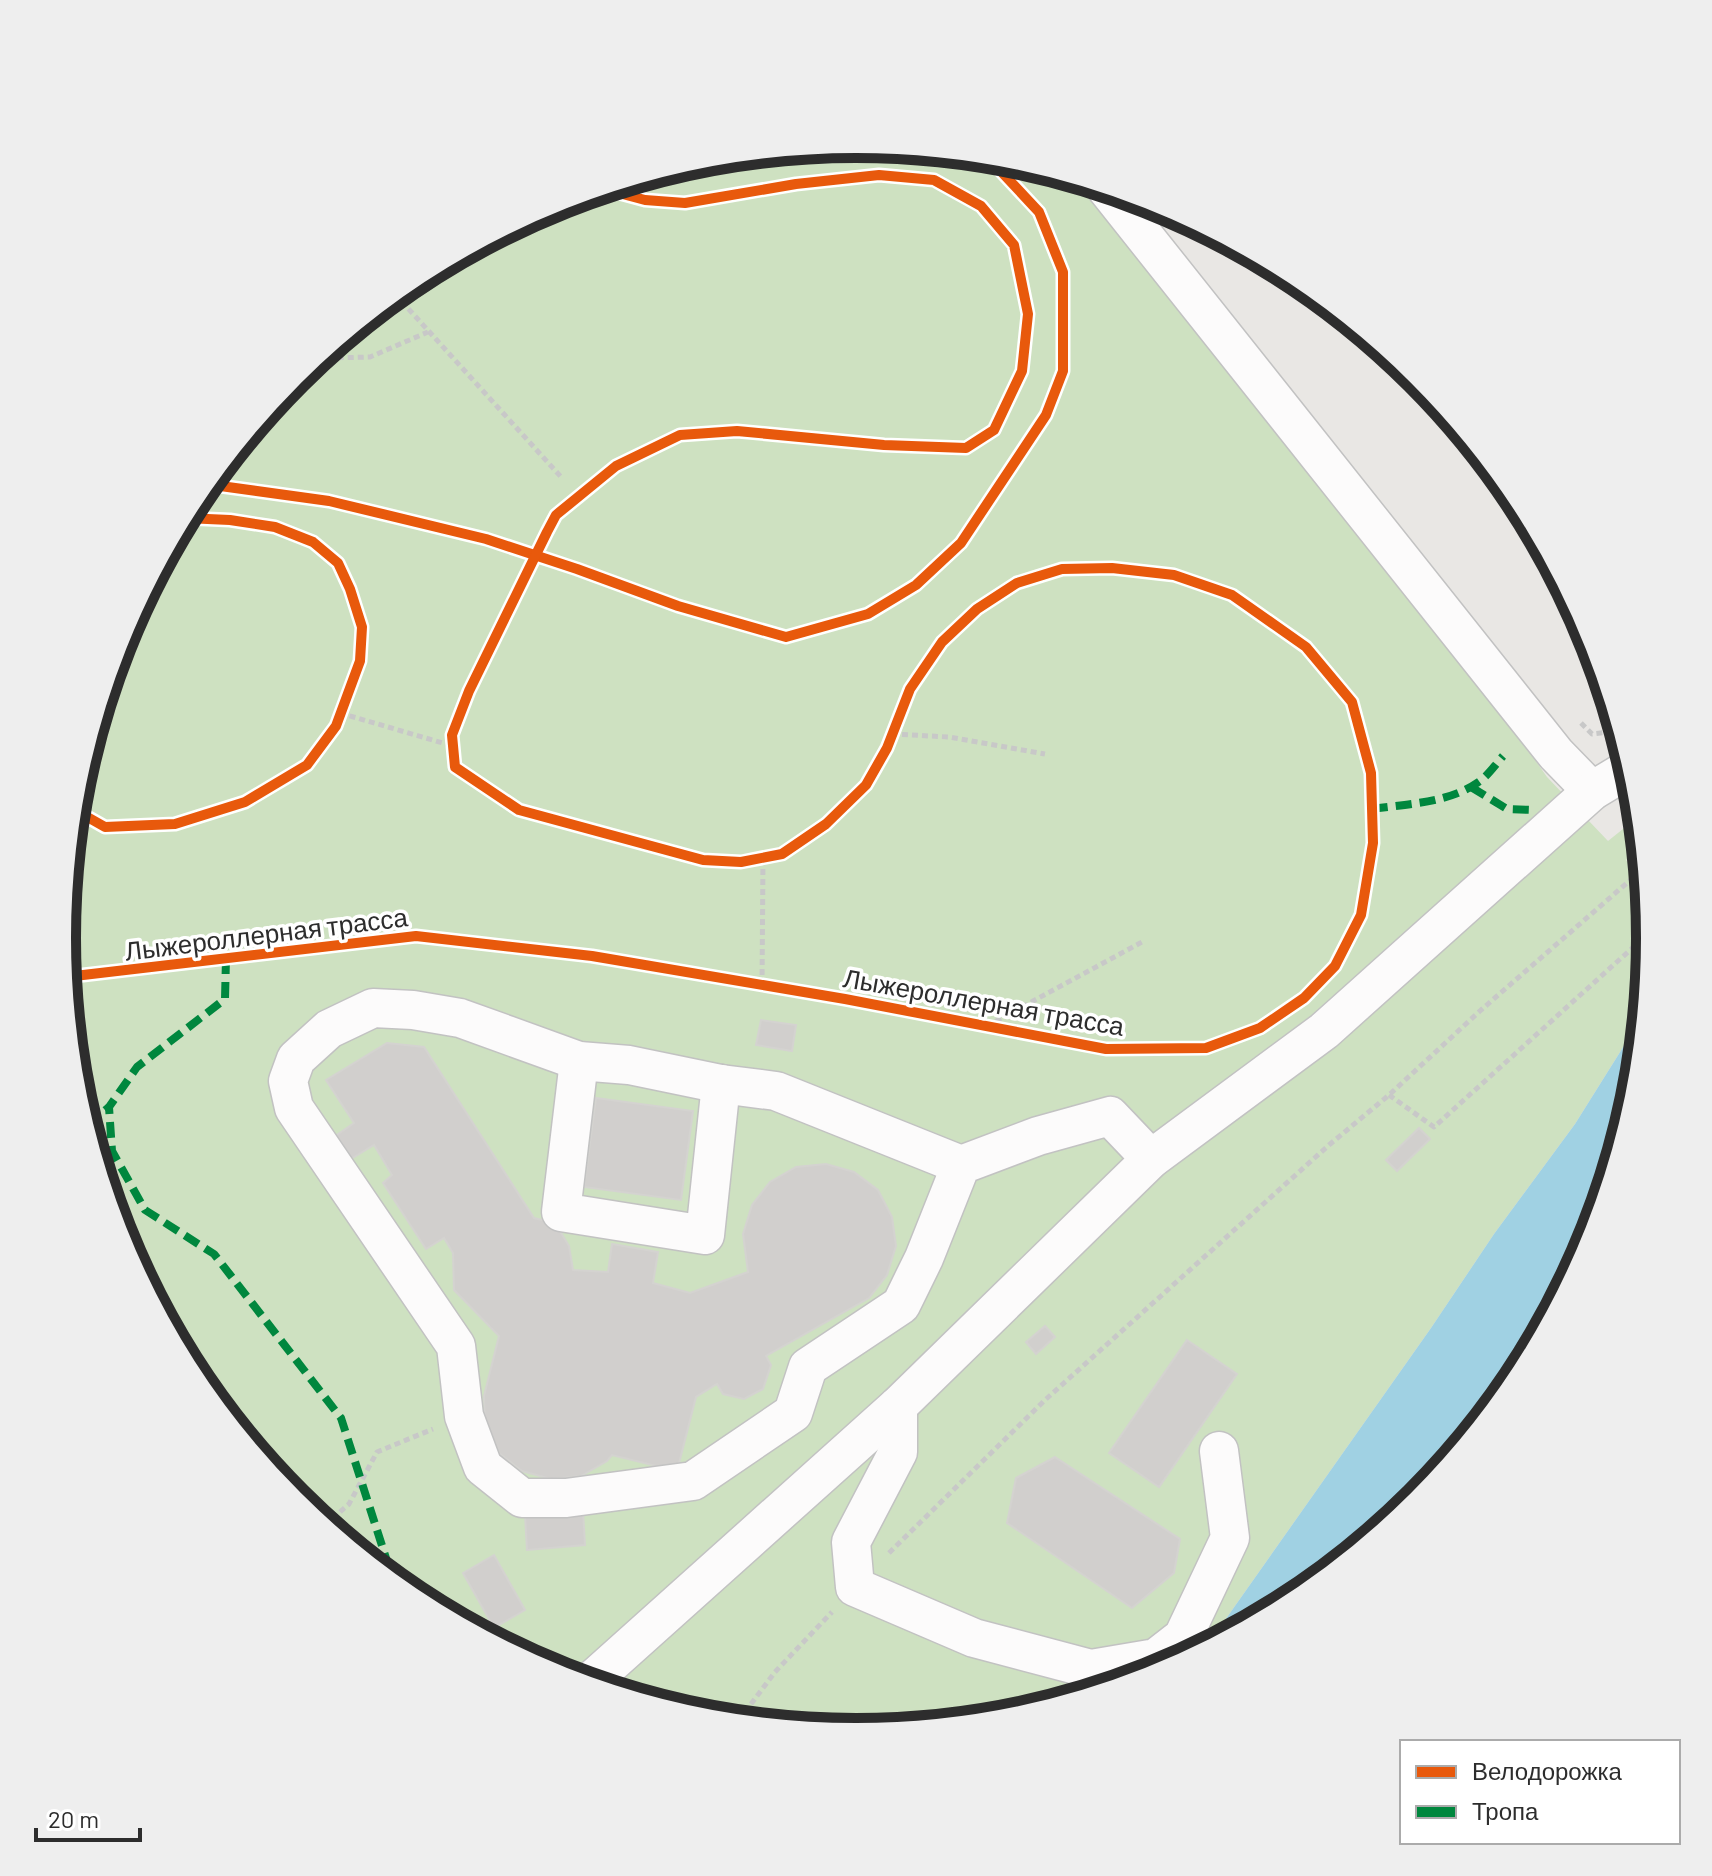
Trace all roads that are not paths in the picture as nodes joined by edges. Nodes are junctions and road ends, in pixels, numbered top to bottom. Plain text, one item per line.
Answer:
1 (1118, 203) edge
2 (1618, 775) edge
3 (1592, 791) junction
4 (579, 1061) junction
5 (721, 1084) junction
6 (1151, 1159) junction
7 (961, 1165) junction
8 (898, 1406) junction
9 (1219, 1451) dead end
10 (598, 1675) edge

1 - 3 street
2 - 3 street
3 - 6 street
4 - 5 street
4 - 5 street
4 - 7 street
5 - 7 street
6 - 7 street
6 - 8 street
8 - 9 street
8 - 10 street

